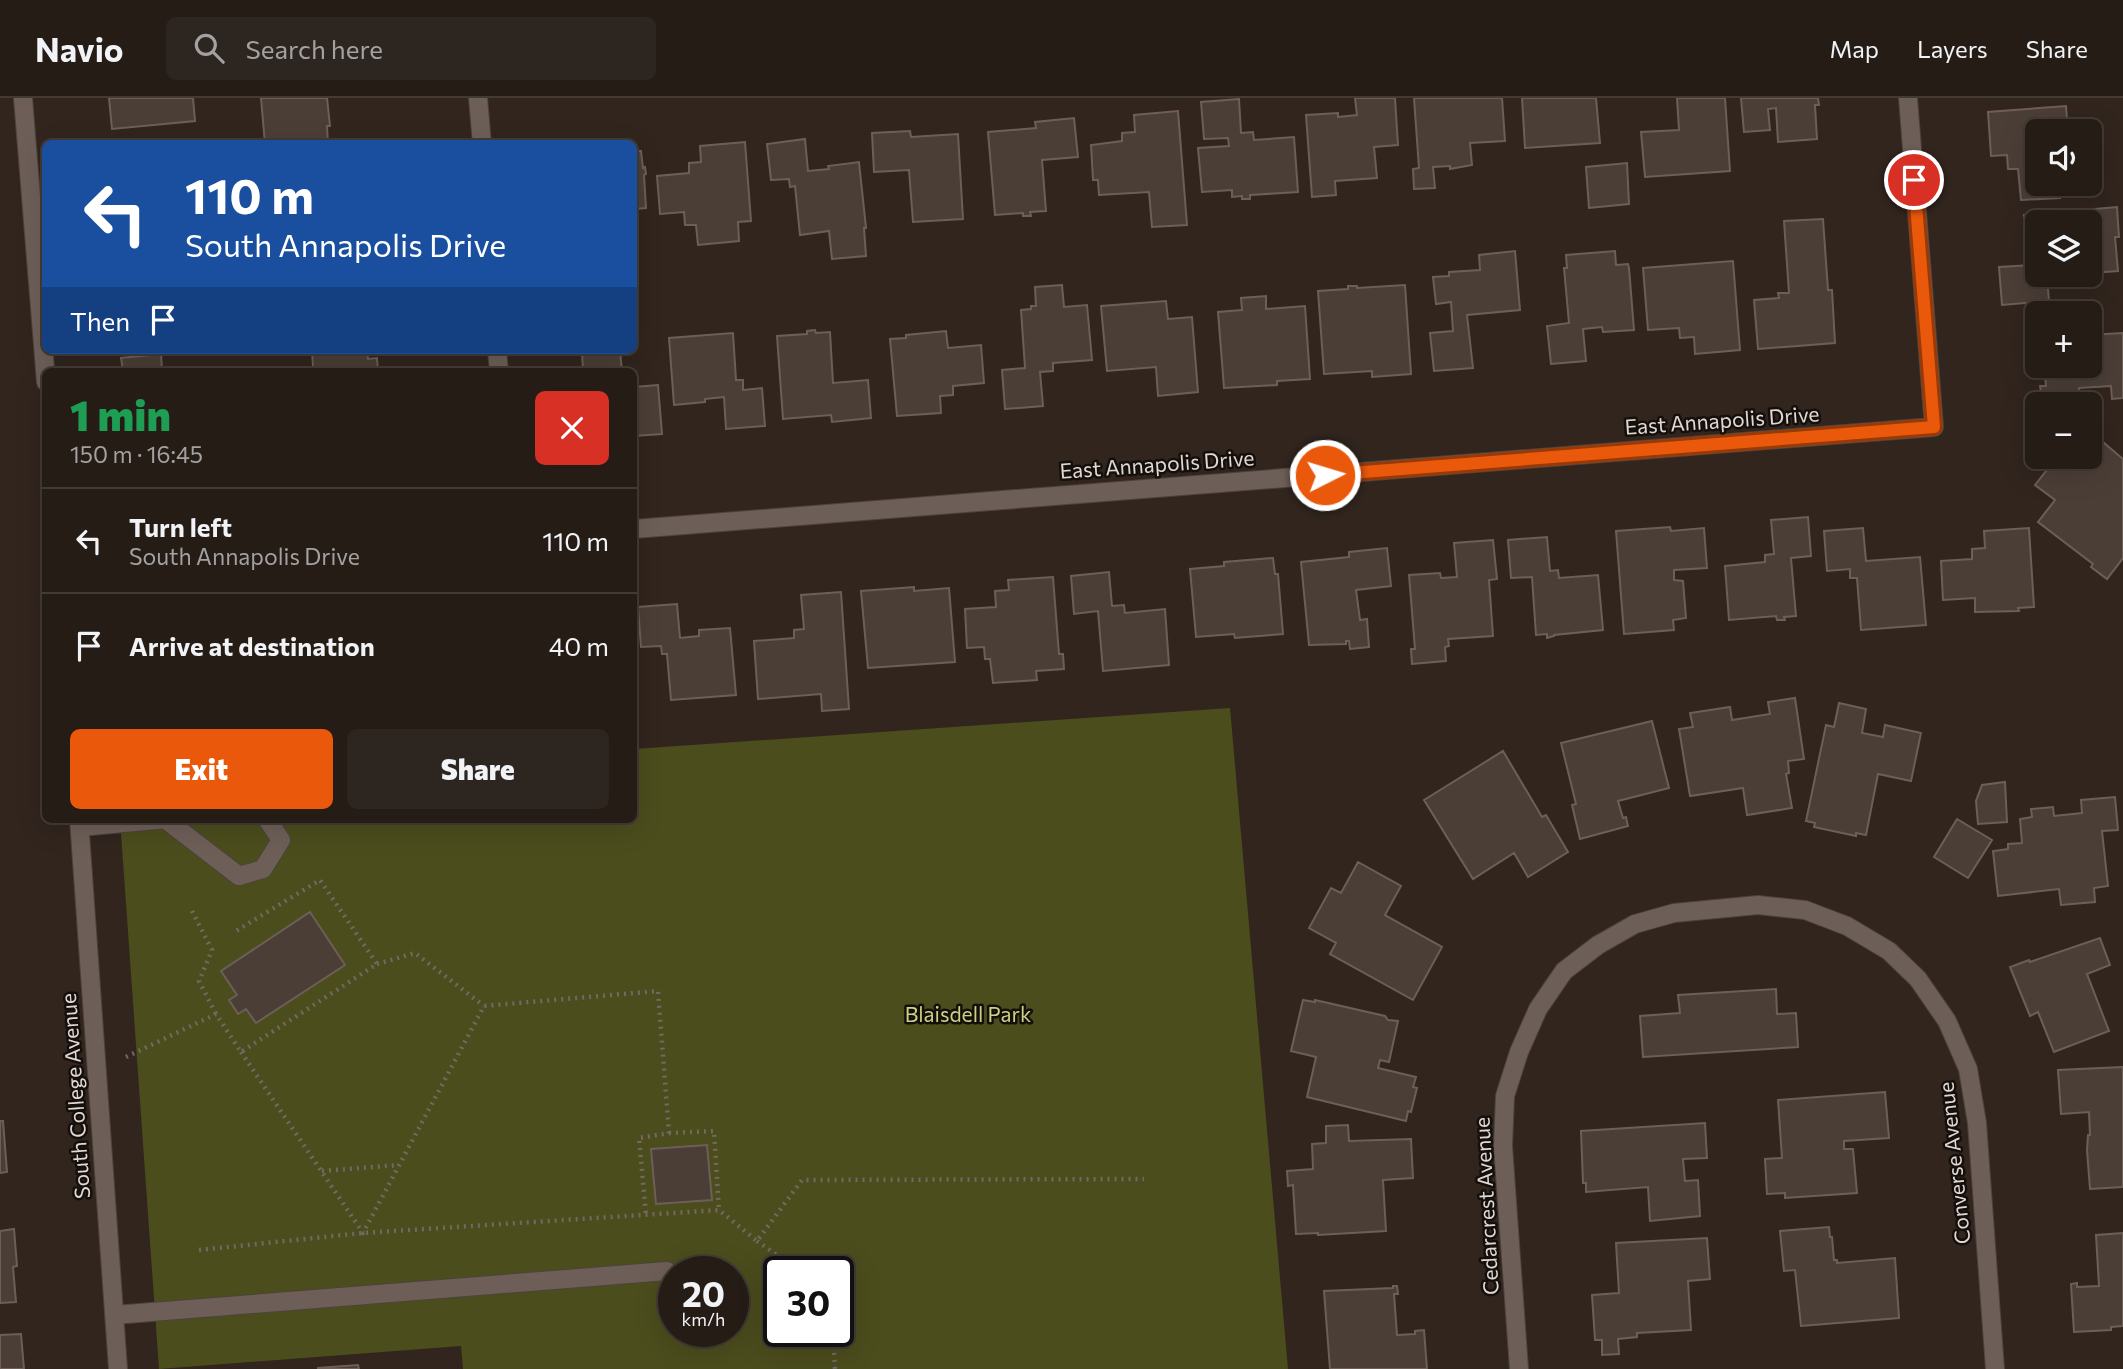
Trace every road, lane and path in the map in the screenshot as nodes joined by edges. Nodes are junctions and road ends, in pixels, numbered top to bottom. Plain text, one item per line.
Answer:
1 (23, 98) edge
2 (478, 98) edge
3 (1908, 98) edge
4 (482, 140) edge
5 (42, 333) edge
6 (637, 528) edge
7 (80, 823) edge
8 (171, 823) edge
9 (270, 823) edge
10 (1715, 908) joint
11 (192, 911) dead end
12 (236, 931) dead end
13 (377, 964) junction
14 (484, 1006) junction
15 (216, 1014) junction
16 (241, 1052) junction
17 (126, 1057) dead end
18 (669, 1133) junction
19 (399, 1166) junction
20 (321, 1171) junction
21 (1144, 1178) dead end
22 (719, 1210) junction
23 (646, 1215) junction
24 (363, 1233) junction
25 (757, 1241) junction
26 (199, 1250) dead end
27 (779, 1256) edge
28 (658, 1272) edge
29 (114, 1315) junction
30 (833, 1347) edge
31 (118, 1369) edge
32 (835, 1369) edge
33 (1520, 1369) edge
34 (1995, 1369) edge

1 - 5 street
2 - 4 street
3 - 6 street, East Annapolis Drive
7 - 29 street, South College Avenue
8 - 9 street
10 - 33 street, Cedarcrest Avenue
10 - 34 street, Converse Avenue
11 - 15 path
12 - 13 path
13 - 14 path
13 - 16 path
14 - 18 path
14 - 19 path
15 - 16 path
15 - 17 path
16 - 20 path
18 - 22 path
18 - 23 path
19 - 20 path
19 - 24 path
20 - 24 path
21 - 25 path
22 - 23 path
22 - 25 path
23 - 24 path
24 - 26 path
25 - 27 path
28 - 29 street
29 - 31 street, South College Avenue
30 - 32 path

